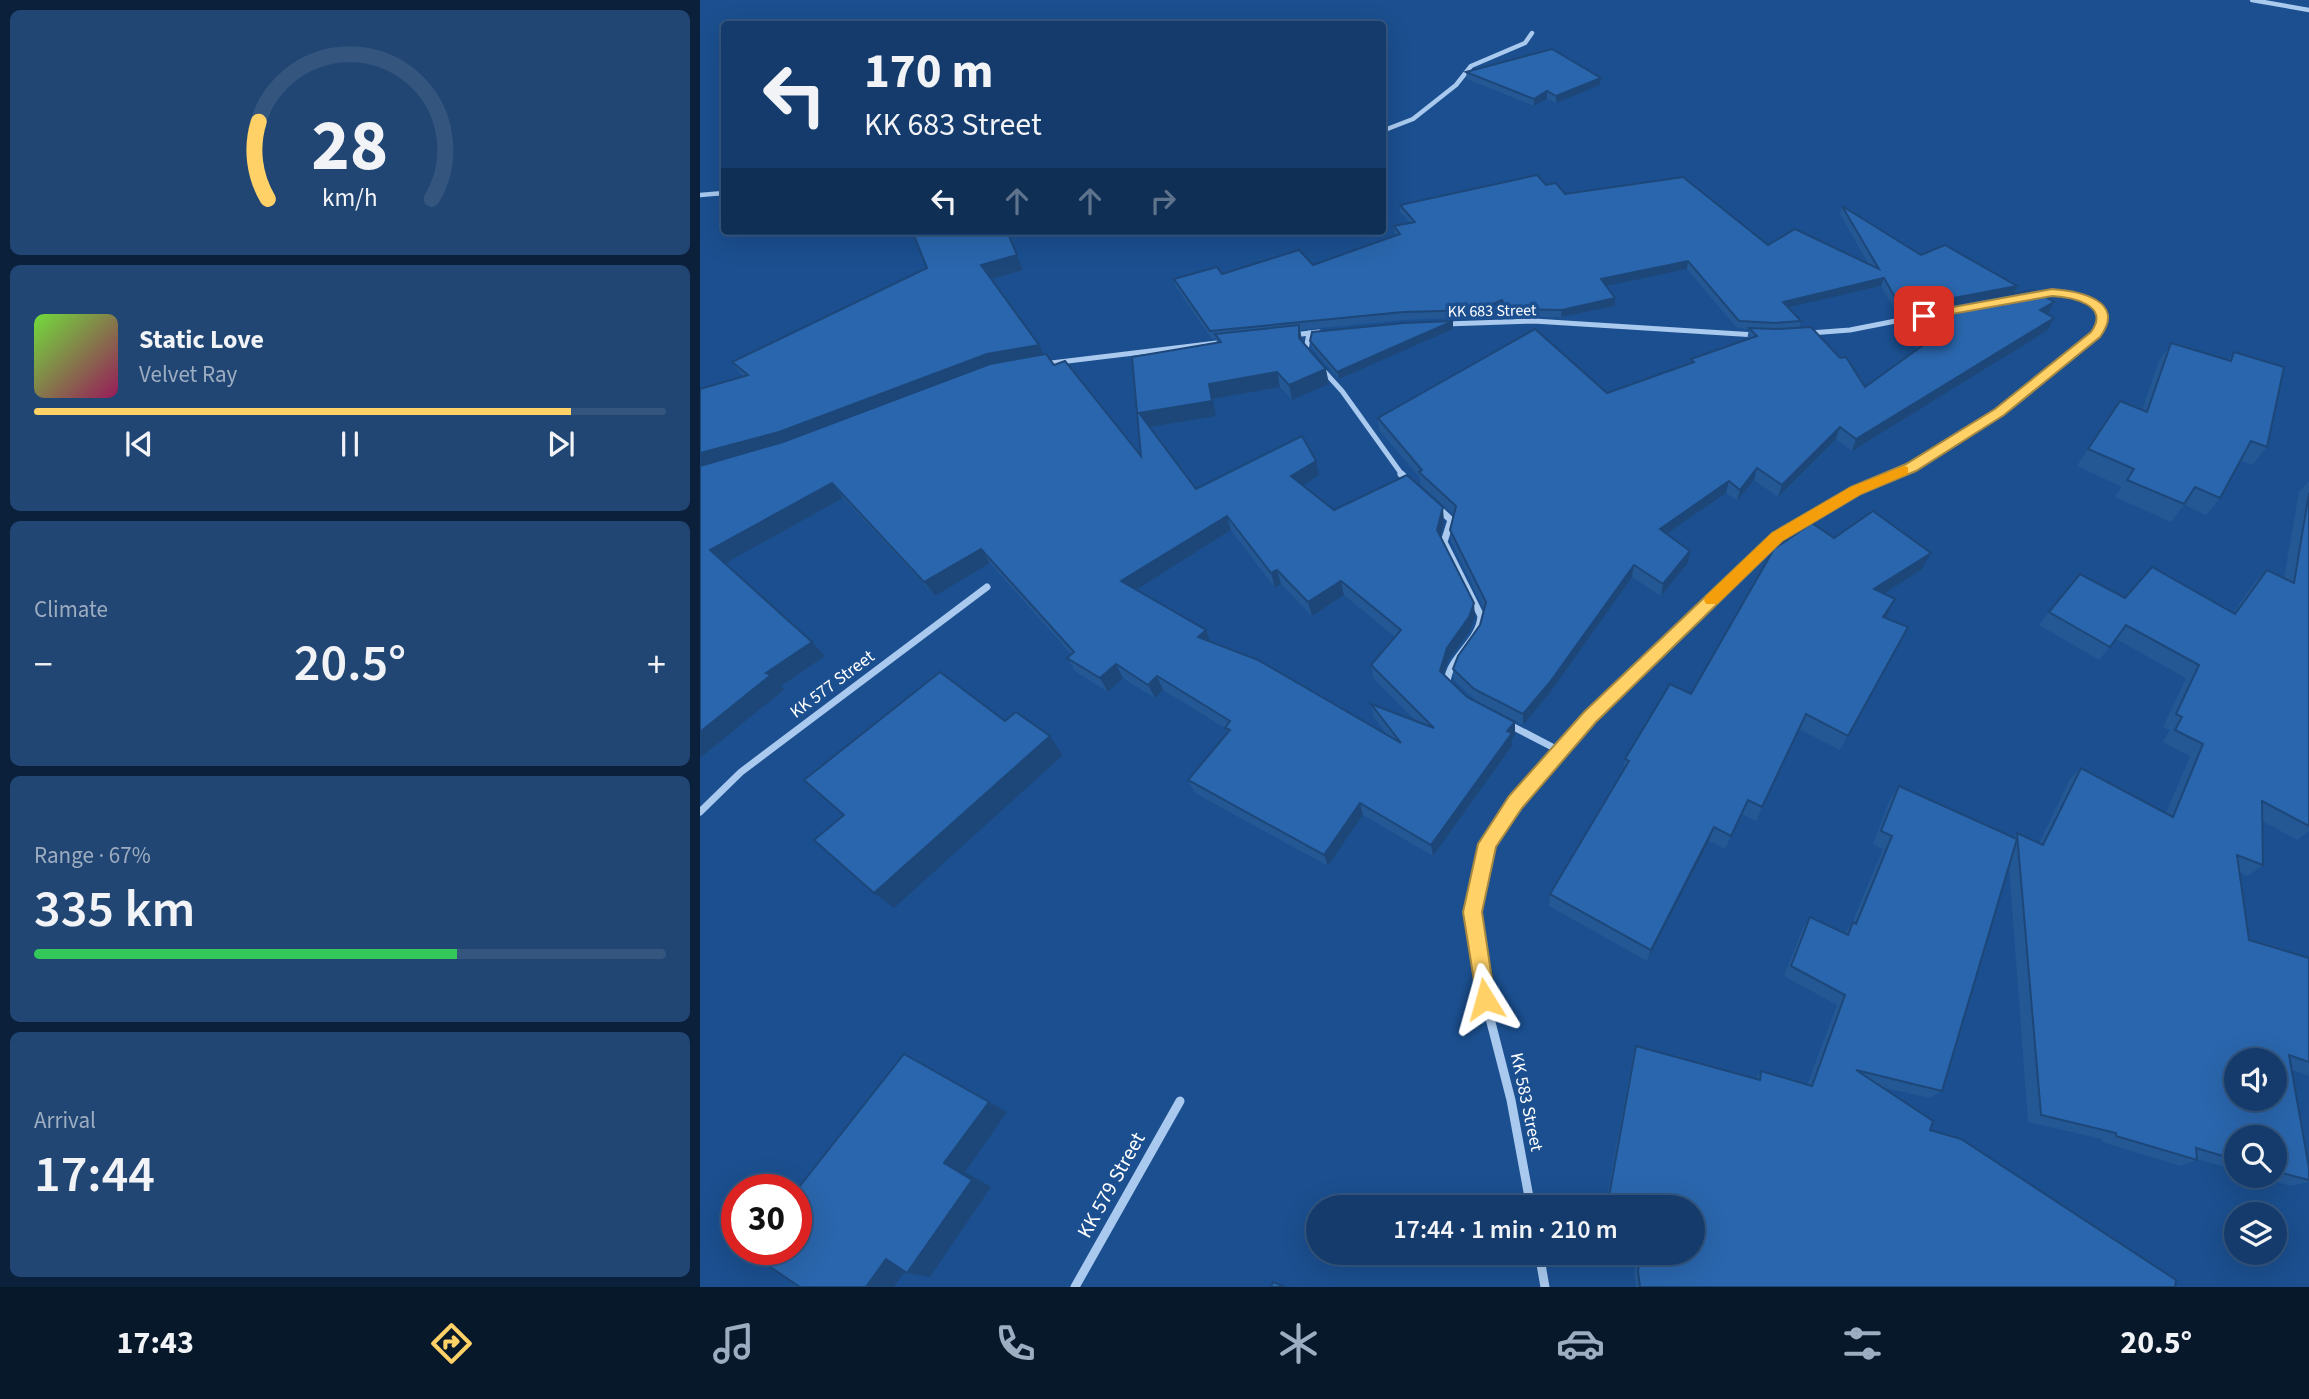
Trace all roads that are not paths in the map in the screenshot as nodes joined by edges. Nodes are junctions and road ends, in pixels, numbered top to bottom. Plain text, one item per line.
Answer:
1 (2252, 0) edge
2 (2309, 10) edge
3 (1532, 33) dead end
4 (1386, 129) edge
5 (721, 192) edge
6 (700, 195) edge
7 (2023, 296) edge
8 (1930, 314) edge
9 (1443, 324) edge
10 (1322, 332) edge
11 (1309, 333) junction
12 (1798, 334) edge
13 (1762, 335) edge
14 (1281, 336) edge
15 (1240, 340) edge
16 (1040, 365) edge
17 (1416, 487) edge
18 (1433, 503) edge
19 (987, 587) dead end
20 (1455, 690) edge
21 (1504, 723) edge
22 (1560, 751) junction
23 (700, 812) edge
24 (1180, 1101) dead end
25 (1529, 1195) edge
26 (1541, 1265) edge
27 (1075, 1287) edge
28 (1545, 1287) edge

1 - 2 street
3 - 4 street
5 - 6 street
7 - 22 street, KK 583 Street
8 - 12 street
9 - 13 street, KK 683 Street
10 - 11 street
11 - 14 street
11 - 17 street
15 - 16 street
18 - 20 street
19 - 23 street, KK 577 Street
21 - 22 street
22 - 25 street, KK 583 Street
24 - 27 street, KK 579 Street
26 - 28 street

